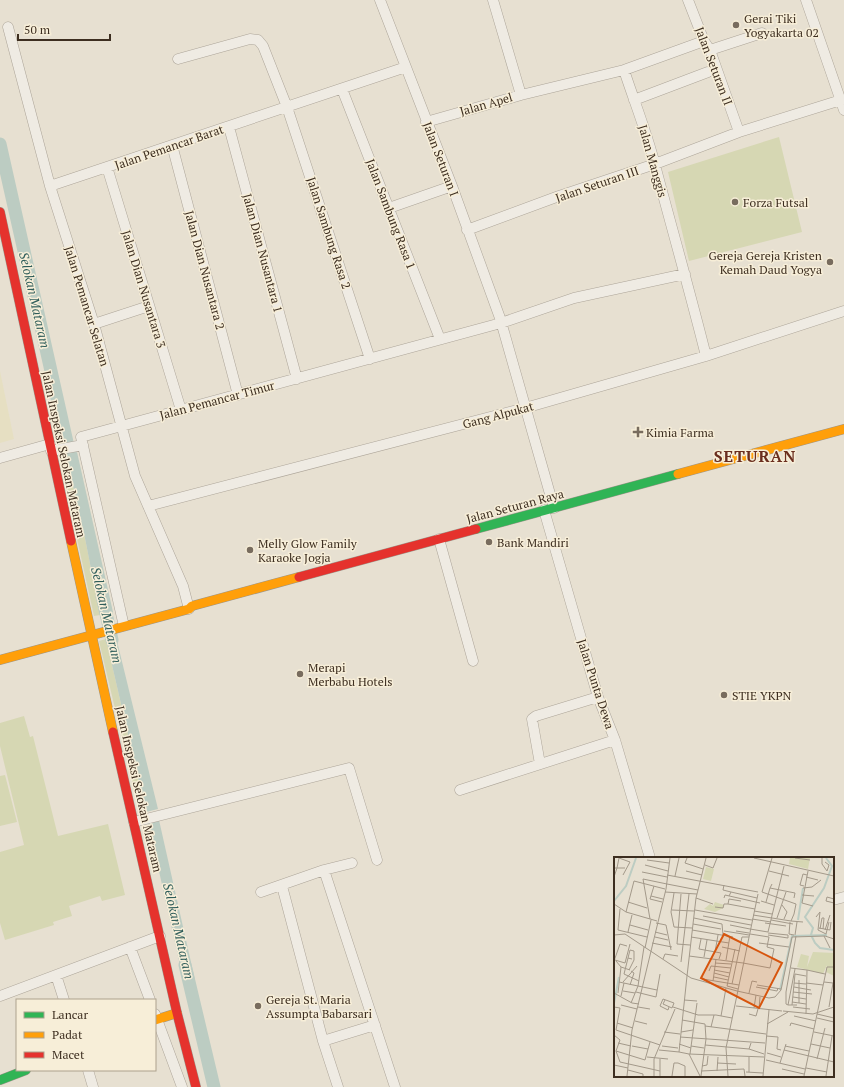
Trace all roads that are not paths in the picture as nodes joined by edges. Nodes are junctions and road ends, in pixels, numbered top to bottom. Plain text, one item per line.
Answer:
1 (380, 0) edge
2 (493, 0) edge
3 (688, 0) edge
4 (806, 0) edge
5 (8, 27) dead end
6 (762, 32) dead end
7 (707, 46) junction
8 (178, 59) dead end
9 (406, 67) junction
10 (624, 70) junction
11 (708, 72) dead end
12 (342, 89) junction
13 (521, 95) junction
14 (634, 100) junction
15 (841, 100) junction
16 (287, 107) junction
17 (844, 110) edge
18 (426, 122) junction
19 (229, 126) junction
20 (739, 132) junction
21 (172, 146) junction
22 (655, 164) junction
23 (107, 167) junction
24 (50, 186) junction
25 (452, 186) junction
26 (389, 208) junction
27 (0, 212) edge
28 (467, 230) junction
29 (685, 274) junction
30 (149, 306) junction
31 (844, 311) edge
32 (501, 320) junction
33 (94, 324) junction
34 (440, 339) junction
35 (706, 356) junction
36 (370, 359) junction
37 (297, 379) junction
38 (238, 395) junction
39 (525, 408) junction
40 (181, 410) junction
41 (122, 426) junction
42 (844, 429) edge
43 (81, 446) junction
44 (50, 448) junction
45 (0, 458) edge
46 (148, 506) junction
47 (549, 509) junction
48 (439, 539) junction
49 (189, 607) junction
50 (120, 625) junction
51 (93, 634) junction
52 (0, 660) edge
53 (473, 662) dead end
54 (598, 697) junction
55 (615, 740) junction
56 (540, 764) junction
57 (460, 790) dead end
58 (134, 822) junction
59 (650, 857) edge
60 (377, 860) dead end
61 (352, 862) dead end
62 (324, 870) junction
63 (282, 886) junction
64 (261, 892) dead end
65 (844, 897) edge
66 (834, 900) edge
67 (160, 936) junction
68 (130, 947) junction
69 (56, 975) junction
70 (0, 996) edge
71 (64, 999) edge
72 (150, 999) edge
73 (177, 1013) junction
74 (156, 1018) edge
75 (375, 1025) junction
76 (323, 1041) junction
77 (16, 1067) edge
78 (23, 1071) edge
79 (88, 1071) edge
80 (0, 1074) edge
81 (0, 1080) edge
82 (93, 1087) edge
83 (182, 1087) edge
84 (196, 1087) edge
85 (338, 1087) edge
86 (395, 1087) edge

1 - 9 street, Jalan Seturan I
2 - 13 street, Jalan Apel
3 - 7 street, Jalan Seturan II
4 - 15 street
5 - 24 street, Jalan Pemancar Selatan
6 - 7 street
7 - 10 street
7 - 20 street, Jalan Seturan II
8 - 16 street
9 - 12 street, Jalan Pemancar Barat
9 - 18 street, Jalan Seturan I
10 - 13 street
10 - 14 street, Jalan Manggis
11 - 14 street
12 - 16 street, Jalan Pemancar Barat
12 - 26 street, Jalan Sambung Rasa 1
13 - 18 street, Jalan Apel
14 - 22 street, Jalan Manggis
15 - 17 street
15 - 20 street, Jalan Seturan III
16 - 19 street, Jalan Pemancar Barat
16 - 36 street, Jalan Sambung Rasa 2
18 - 25 street, Jalan Seturan I
19 - 21 street, Jalan Pemancar Barat
19 - 37 street, Jalan Dian Nusantara 1
20 - 22 street, Jalan Seturan III
21 - 23 street, Jalan Pemancar Barat
21 - 38 street, Jalan Dian Nusantara 2
22 - 28 street, Jalan Seturan III
22 - 29 street, Jalan Manggis
23 - 24 street, Jalan Pemancar Barat
23 - 30 street, Jalan Dian Nusantara 3
24 - 33 street, Jalan Pemancar Selatan
25 - 26 street
25 - 28 street, Jalan Seturan I
26 - 34 street, Jalan Sambung Rasa 1
27 - 44 main road, Jalan Inspeksi Selokan Mataram
28 - 32 street, Jalan Seturan I
29 - 32 street, Jalan Pemancar Timur
29 - 35 street, Jalan Manggis
30 - 33 street
30 - 40 street, Jalan Dian Nusantara 3
31 - 35 street, Gang Alpukat
32 - 34 street, Jalan Pemancar Timur
32 - 39 street
33 - 41 street, Jalan Pemancar Selatan
34 - 36 street, Jalan Pemancar Timur
35 - 39 street, Gang Alpukat
36 - 37 street, Jalan Pemancar Timur
37 - 38 street, Jalan Pemancar Timur
38 - 40 street, Jalan Pemancar Timur
39 - 46 street, Gang Alpukat
39 - 47 street
40 - 41 street, Jalan Pemancar Timur
41 - 43 street, Jalan Pemancar Timur
41 - 46 street
42 - 47 main road, Jalan Seturan Raya
43 - 44 street
43 - 50 street
44 - 45 street
44 - 51 main road, Jalan Inspeksi Selokan Mataram
46 - 49 street
47 - 48 main road, Jalan Seturan Raya
47 - 54 street, Jalan Punta Dewa
48 - 49 main road, Jalan Seturan Raya
48 - 53 street
49 - 50 main road, Jalan Seturan Raya
50 - 51 main road, Jalan Seturan Raya
51 - 52 main road, Jalan Seturan Raya
51 - 58 main road, Jalan Inspeksi Selokan Mataram
54 - 55 street, Jalan Punta Dewa
54 - 56 street
55 - 56 street
55 - 59 street, Jalan Punta Dewa
56 - 57 street
58 - 60 street
58 - 67 main road, Jalan Inspeksi Selokan Mataram
61 - 62 street
62 - 63 street
62 - 75 street
63 - 64 street
63 - 76 street
65 - 66 street
67 - 68 street
67 - 73 main road, Jalan Inspeksi Selokan Mataram
68 - 69 street
68 - 72 street
69 - 70 street
69 - 71 street
73 - 74 main road
73 - 84 main road, Jalan Inspeksi Selokan Mataram
74 - 83 street
75 - 76 street
75 - 86 street
76 - 85 street
77 - 80 main road
78 - 81 main road
79 - 82 street

